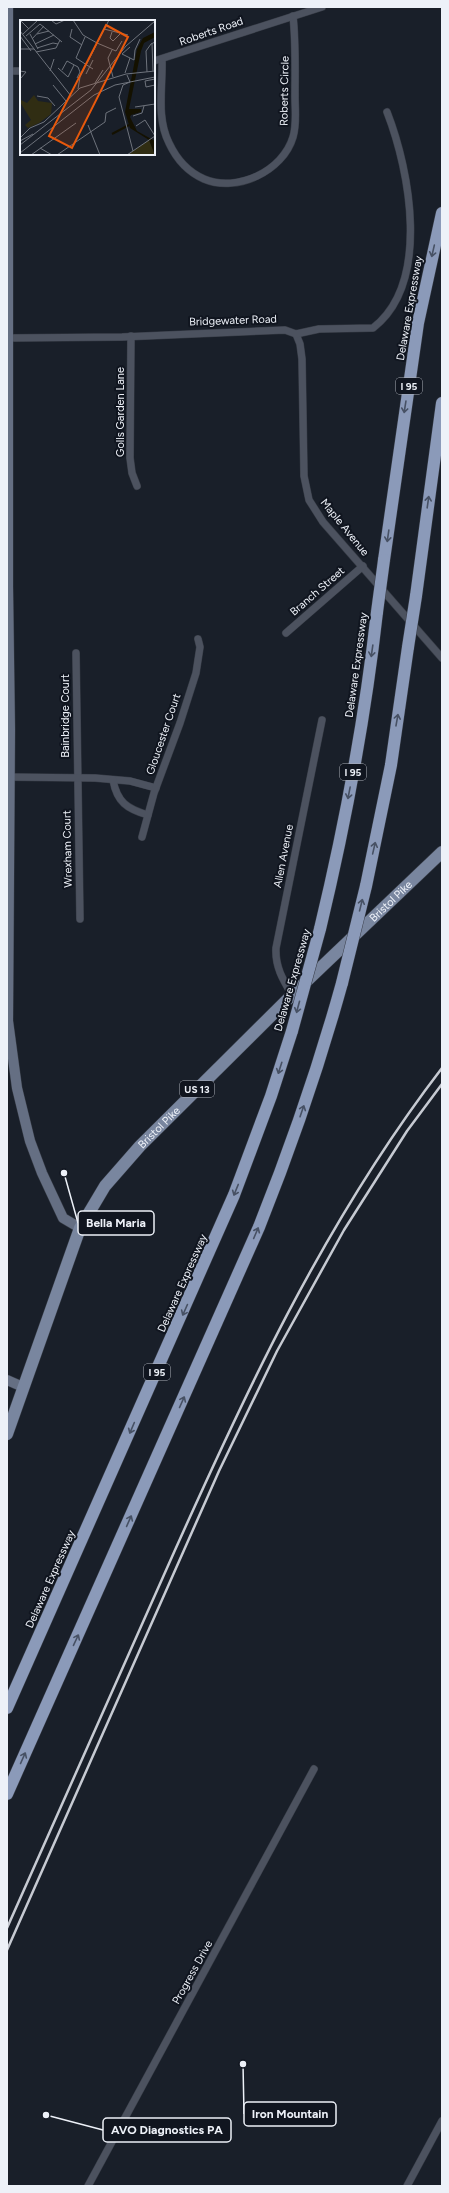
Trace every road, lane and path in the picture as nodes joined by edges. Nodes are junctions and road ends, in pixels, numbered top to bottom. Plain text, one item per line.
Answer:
1 (8, 7) edge
2 (322, 7) edge
3 (293, 16) junction
4 (162, 59) junction
5 (155, 61) edge
6 (8, 71) edge
7 (20, 71) edge
8 (387, 112) dead end
9 (442, 214) edge
10 (296, 334) junction
11 (131, 336) junction
12 (8, 338) edge
13 (442, 403) edge
14 (138, 486) dead end
15 (363, 566) junction
16 (286, 633) dead end
17 (198, 639) dead end
18 (76, 653) dead end
19 (442, 658) edge
20 (322, 720) dead end
21 (8, 777) edge
22 (77, 778) junction
23 (113, 780) junction
24 (156, 788) junction
25 (148, 815) junction
26 (142, 837) dead end
27 (442, 852) edge
28 (80, 919) dead end
29 (292, 995) junction
30 (10, 1058) edge
31 (80, 1228) junction
32 (7, 1380) edge
33 (23, 1387) junction
34 (7, 1434) edge
35 (7, 1708) edge
36 (314, 1769) dead end
37 (7, 1794) edge
38 (442, 2121) edge
39 (88, 2186) edge
40 (407, 2186) edge

1 - 6 main road
2 - 3 street, Roberts Road
3 - 4 street, Roberts Road
3 - 4 street, Roberts Circle
4 - 5 street, Roberts Road
6 - 7 street
6 - 12 main road
8 - 10 street, Bridgewater Road
9 -> 35 highway, Delaware Expressway / I 95, bridge
10 - 11 street, Bridgewater Road
10 - 15 street, Maple Avenue
11 - 12 street, Bridgewater Road
11 - 14 street, Golls Garden Lane
12 - 21 main road
37 -> 13 highway, bridge
15 - 16 street, Branch Street
15 - 19 street, Maple Avenue
17 - 24 street, Gloucester Court
18 - 22 street, Bainbridge Court
20 - 29 street, Allen Avenue
21 - 22 street
21 - 30 main road
22 - 23 street
22 - 28 street, Wrexham Court
23 - 24 street
23 - 25 street
24 - 25 street, Gloucester Court
25 - 26 street, Gloucester Court
27 - 29 main road, Bristol Pike / US 13
29 - 31 main road, Bristol Pike / US 13
30 - 31 main road
31 - 33 main road, Bristol Pike / US 13
32 - 33 main road
33 - 34 main road, Bristol Pike / US 13
36 - 39 street, Progress Drive
38 - 40 street

